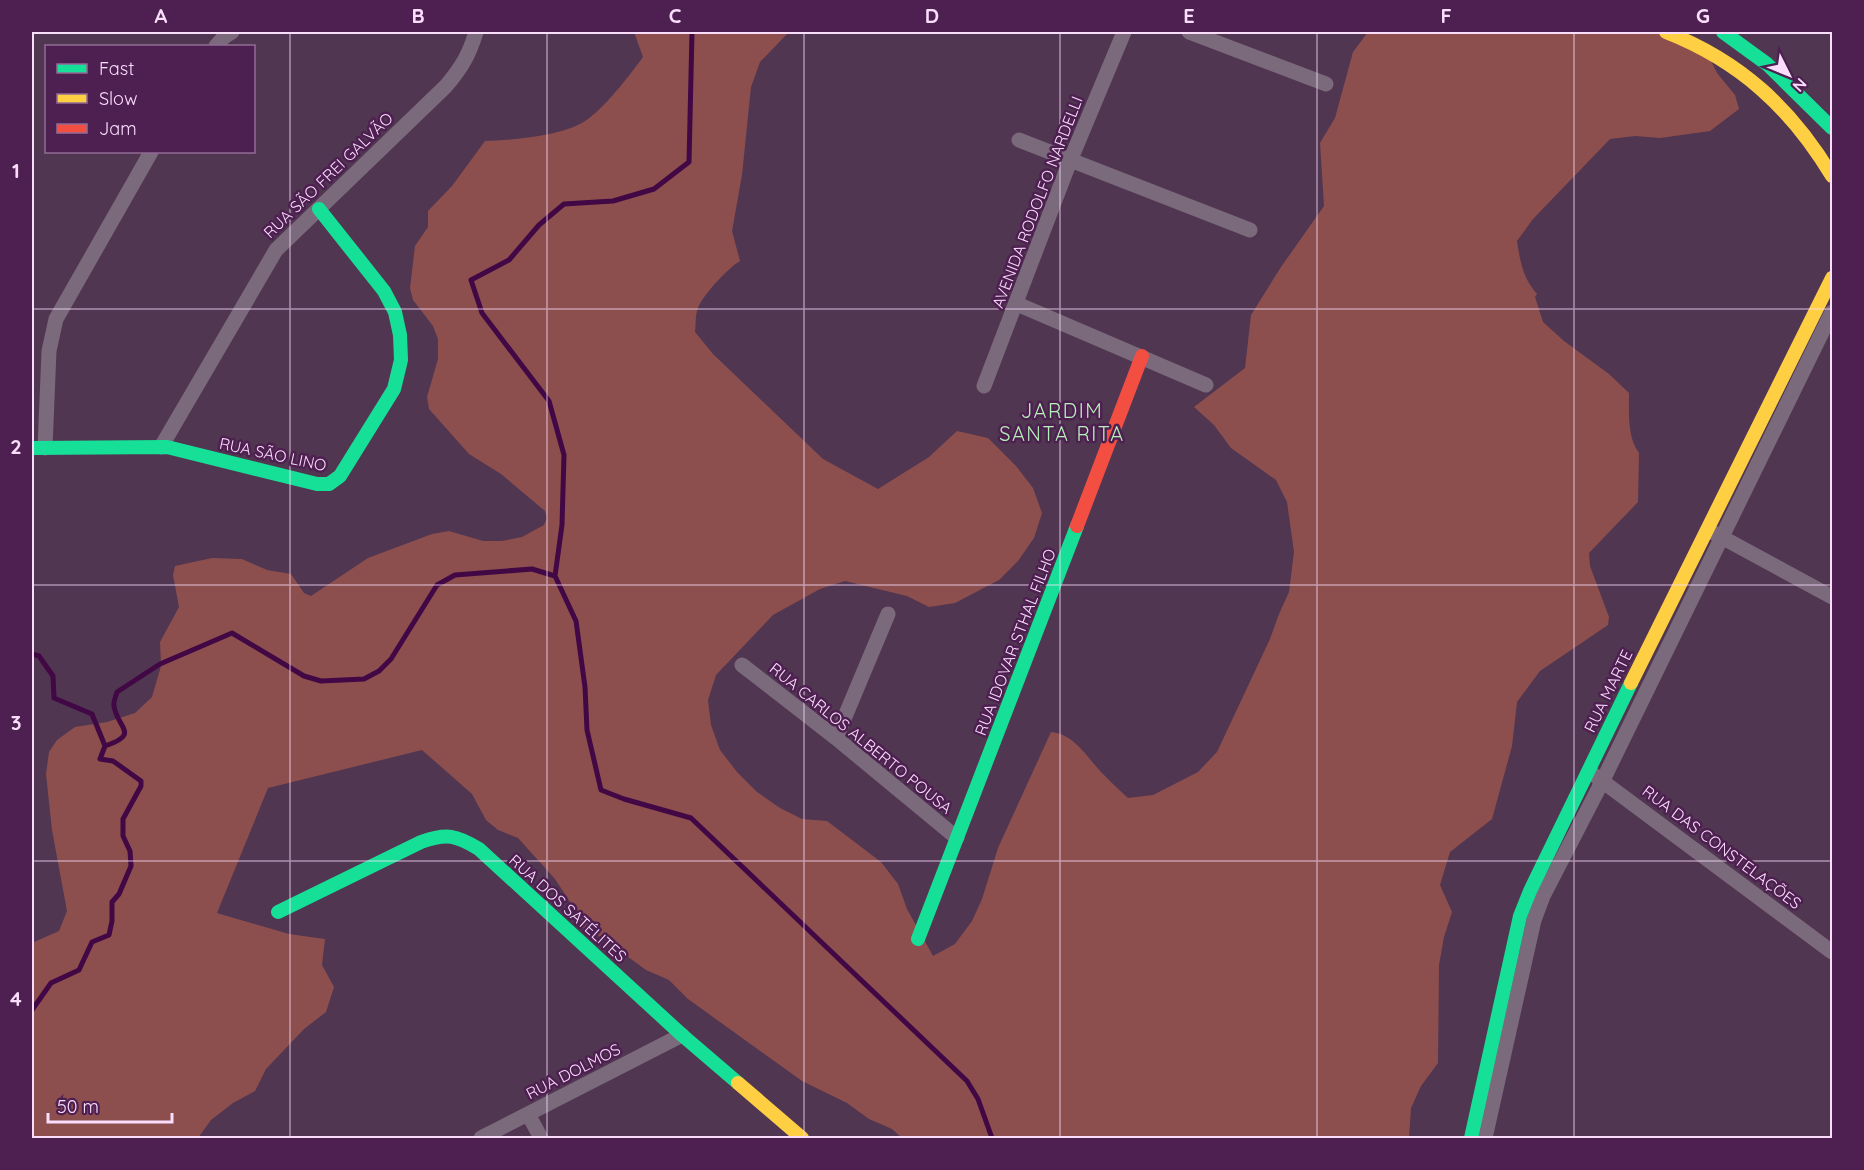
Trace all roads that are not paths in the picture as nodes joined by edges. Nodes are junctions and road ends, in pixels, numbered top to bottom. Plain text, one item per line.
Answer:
1 (232, 32) edge
2 (476, 32) edge
3 (1124, 32) edge
4 (1189, 32) edge
5 (1666, 32) edge
6 (1723, 32) edge
7 (217, 45) edge
8 (1326, 84) dead end
9 (1833, 128) edge
10 (1833, 137) edge
11 (1019, 140) dead end
12 (150, 153) edge
13 (1819, 154) junction
14 (1070, 160) junction
15 (1833, 176) edge
16 (319, 208) junction
17 (1250, 230) dead end
18 (1833, 278) edge
19 (1017, 304) junction
20 (1833, 312) edge
21 (1142, 356) junction
22 (1206, 384) dead end
23 (984, 386) dead end
24 (161, 447) junction
25 (38, 448) edge
26 (1706, 529) junction
27 (1720, 538) junction
28 (1833, 597) edge
29 (888, 614) dead end
30 (742, 665) dead end
31 (836, 738) junction
32 (1589, 771) junction
33 (1603, 780) junction
34 (957, 838) junction
35 (278, 912) dead end
36 (918, 939) dead end
37 (1833, 952) edge
38 (682, 1035) junction
39 (528, 1114) junction
40 (481, 1138) edge
41 (541, 1138) edge
42 (802, 1138) edge
43 (1471, 1138) edge
44 (1485, 1138) edge

1 - 7 street
2 - 16 street, RUA SÃO FREI GALVÃO
3 - 14 street, AVENIDA RODOLFO NARDELLI
4 - 8 street
5 - 13 street
6 - 9 street
10 - 13 street
11 - 14 street
12 - 25 street
13 - 15 street
14 - 17 street
14 - 19 street, AVENIDA RODOLFO NARDELLI
16 - 24 street, RUA SÃO FREI GALVÃO
16 - 24 street, RUA SÃO LINO
18 - 26 street, RUA MARTE
19 - 21 street
19 - 23 street, AVENIDA RODOLFO NARDELLI
20 - 27 street, RUA MARTE
21 - 22 street
21 - 34 street, RUA IDOVAR STHAL FILHO
24 - 25 street, RUA SÃO LINO
26 - 27 street
26 - 32 street, RUA MARTE
27 - 28 street
27 - 33 street, RUA MARTE
29 - 31 street
30 - 31 street, RUA CARLOS ALBERTO POUSA
31 - 34 street, RUA CARLOS ALBERTO POUSA
32 - 33 street, RUA DAS CONSTELAÇÕES
32 - 43 street, RUA MARTE
33 - 37 street, RUA DAS CONSTELAÇÕES
33 - 44 street, RUA MARTE
34 - 36 street, RUA IDOVAR STHAL FILHO
35 - 38 street, RUA DOS SATÉLITES
38 - 39 street, RUA DOLMOS
38 - 42 street, RUA DOS SATÉLITES
39 - 40 street, RUA DOLMOS
39 - 41 street

